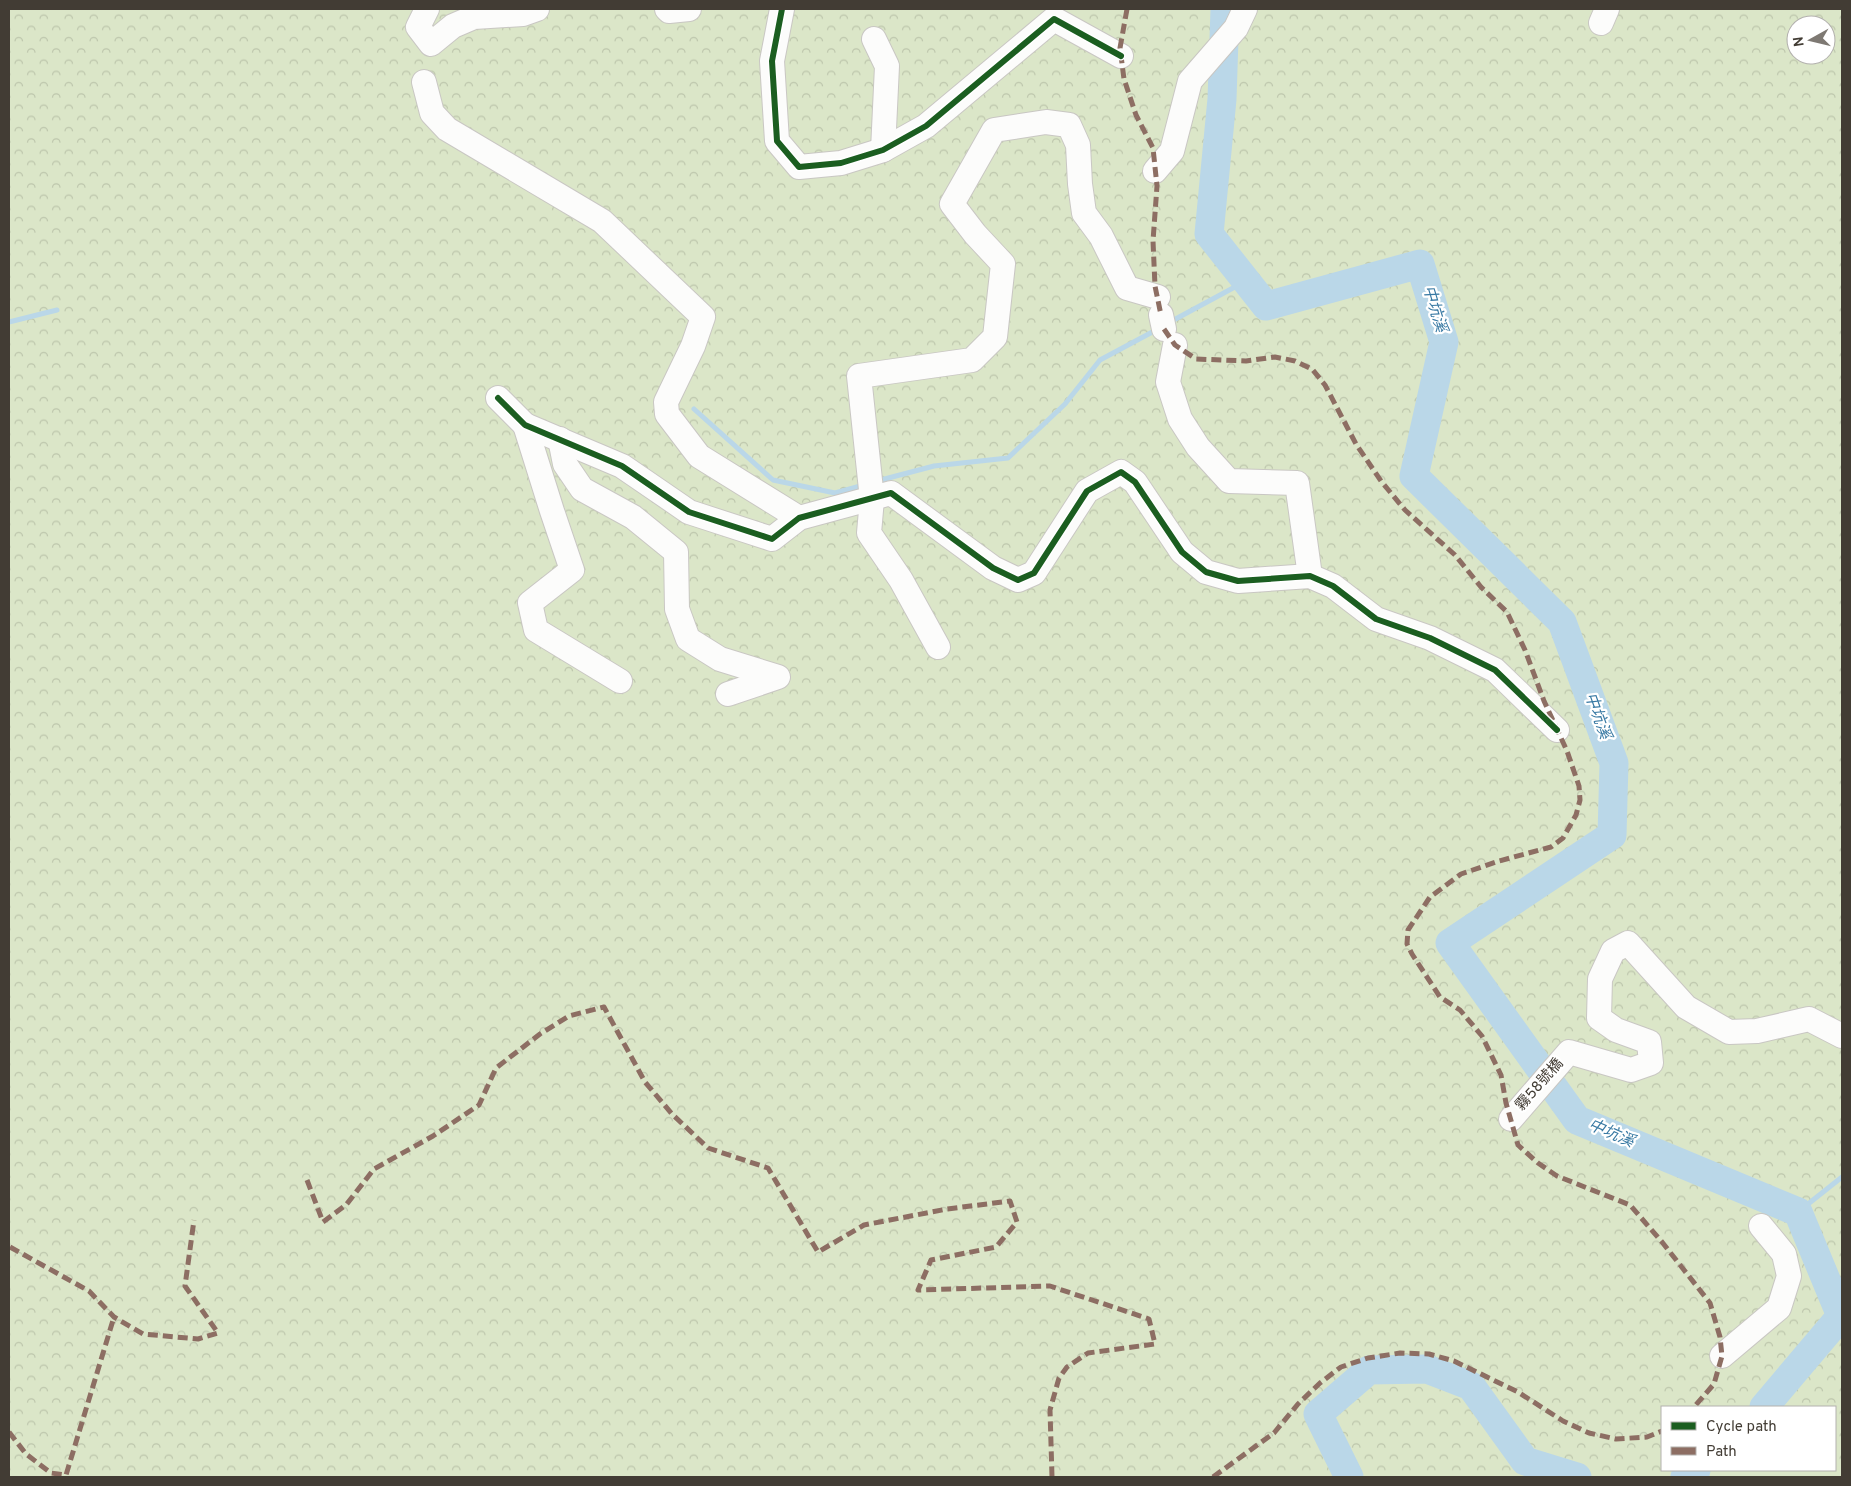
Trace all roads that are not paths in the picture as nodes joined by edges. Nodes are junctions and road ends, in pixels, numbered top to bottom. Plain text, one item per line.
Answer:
1 (427, 9) edge
2 (537, 9) edge
3 (667, 9) edge
4 (689, 9) edge
5 (782, 9) edge
6 (1241, 18) edge
7 (874, 38) dead end
8 (1121, 56) dead end
9 (424, 82) dead end
10 (883, 150) junction
11 (1155, 171) dead end
12 (498, 398) dead end
13 (525, 425) junction
14 (560, 439) junction
15 (871, 488) junction
16 (799, 518) junction
17 (1310, 576) junction
18 (938, 647) dead end
19 (620, 681) dead end
20 (728, 694) dead end
21 (1557, 730) dead end
22 (1842, 1036) edge
23 (1511, 1118) dead end
24 (1761, 1226) dead end
25 (1722, 1356) dead end

1 - 2 street
3 - 4 street
5 - 10 street
6 - 11 street
7 - 10 street
8 - 10 street
9 - 16 street
12 - 13 street
13 - 14 street
13 - 19 street
14 - 16 street
14 - 20 street
15 - 16 street
15 - 17 street
15 - 17 street
15 - 18 street
17 - 21 street
22 - 23 street, 霧58號橋
24 - 25 street

